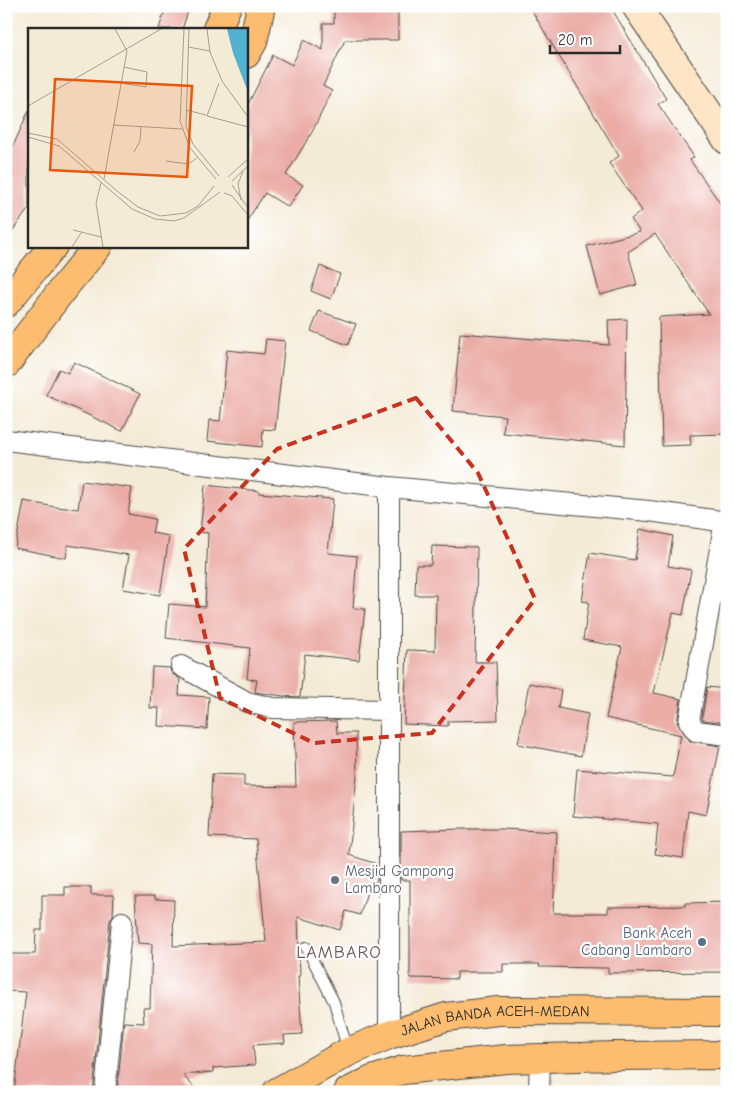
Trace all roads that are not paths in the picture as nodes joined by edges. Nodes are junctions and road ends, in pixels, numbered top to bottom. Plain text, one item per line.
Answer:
1 (227, 6) edge
2 (261, 6) edge
3 (636, 6) edge
4 (217, 28) edge
5 (248, 51) edge
6 (727, 140) edge
7 (96, 248) edge
8 (46, 255) edge
9 (65, 286) junction
10 (6, 303) edge
11 (6, 364) edge
12 (6, 440) edge
13 (389, 487) junction
14 (726, 522) edge
15 (180, 666) dead end
16 (389, 710) junction
17 (727, 735) edge
18 (122, 922) dead end
19 (306, 947) dead end
20 (727, 1012) edge
21 (389, 1035) junction
22 (348, 1052) junction
23 (727, 1055) edge
24 (540, 1057) junction
25 (105, 1092) edge
26 (277, 1092) edge
27 (348, 1092) edge
28 (538, 1092) edge

1 - 4 highway
2 - 5 highway
3 - 6 main road
7 - 9 highway
8 - 9 highway
8 - 10 highway
9 - 11 highway
12 - 13 street
13 - 14 street
13 - 16 street
14 - 17 street
15 - 16 street
16 - 21 street
18 - 25 street
19 - 22 lane
20 - 21 highway, JALAN BANDA ACEH-MEDAN
21 - 22 highway, JALAN BANDA ACEH-MEDAN
22 - 26 highway, JALAN BANDA ACEH-MEDAN
23 - 24 highway
24 - 27 highway
24 - 28 street

